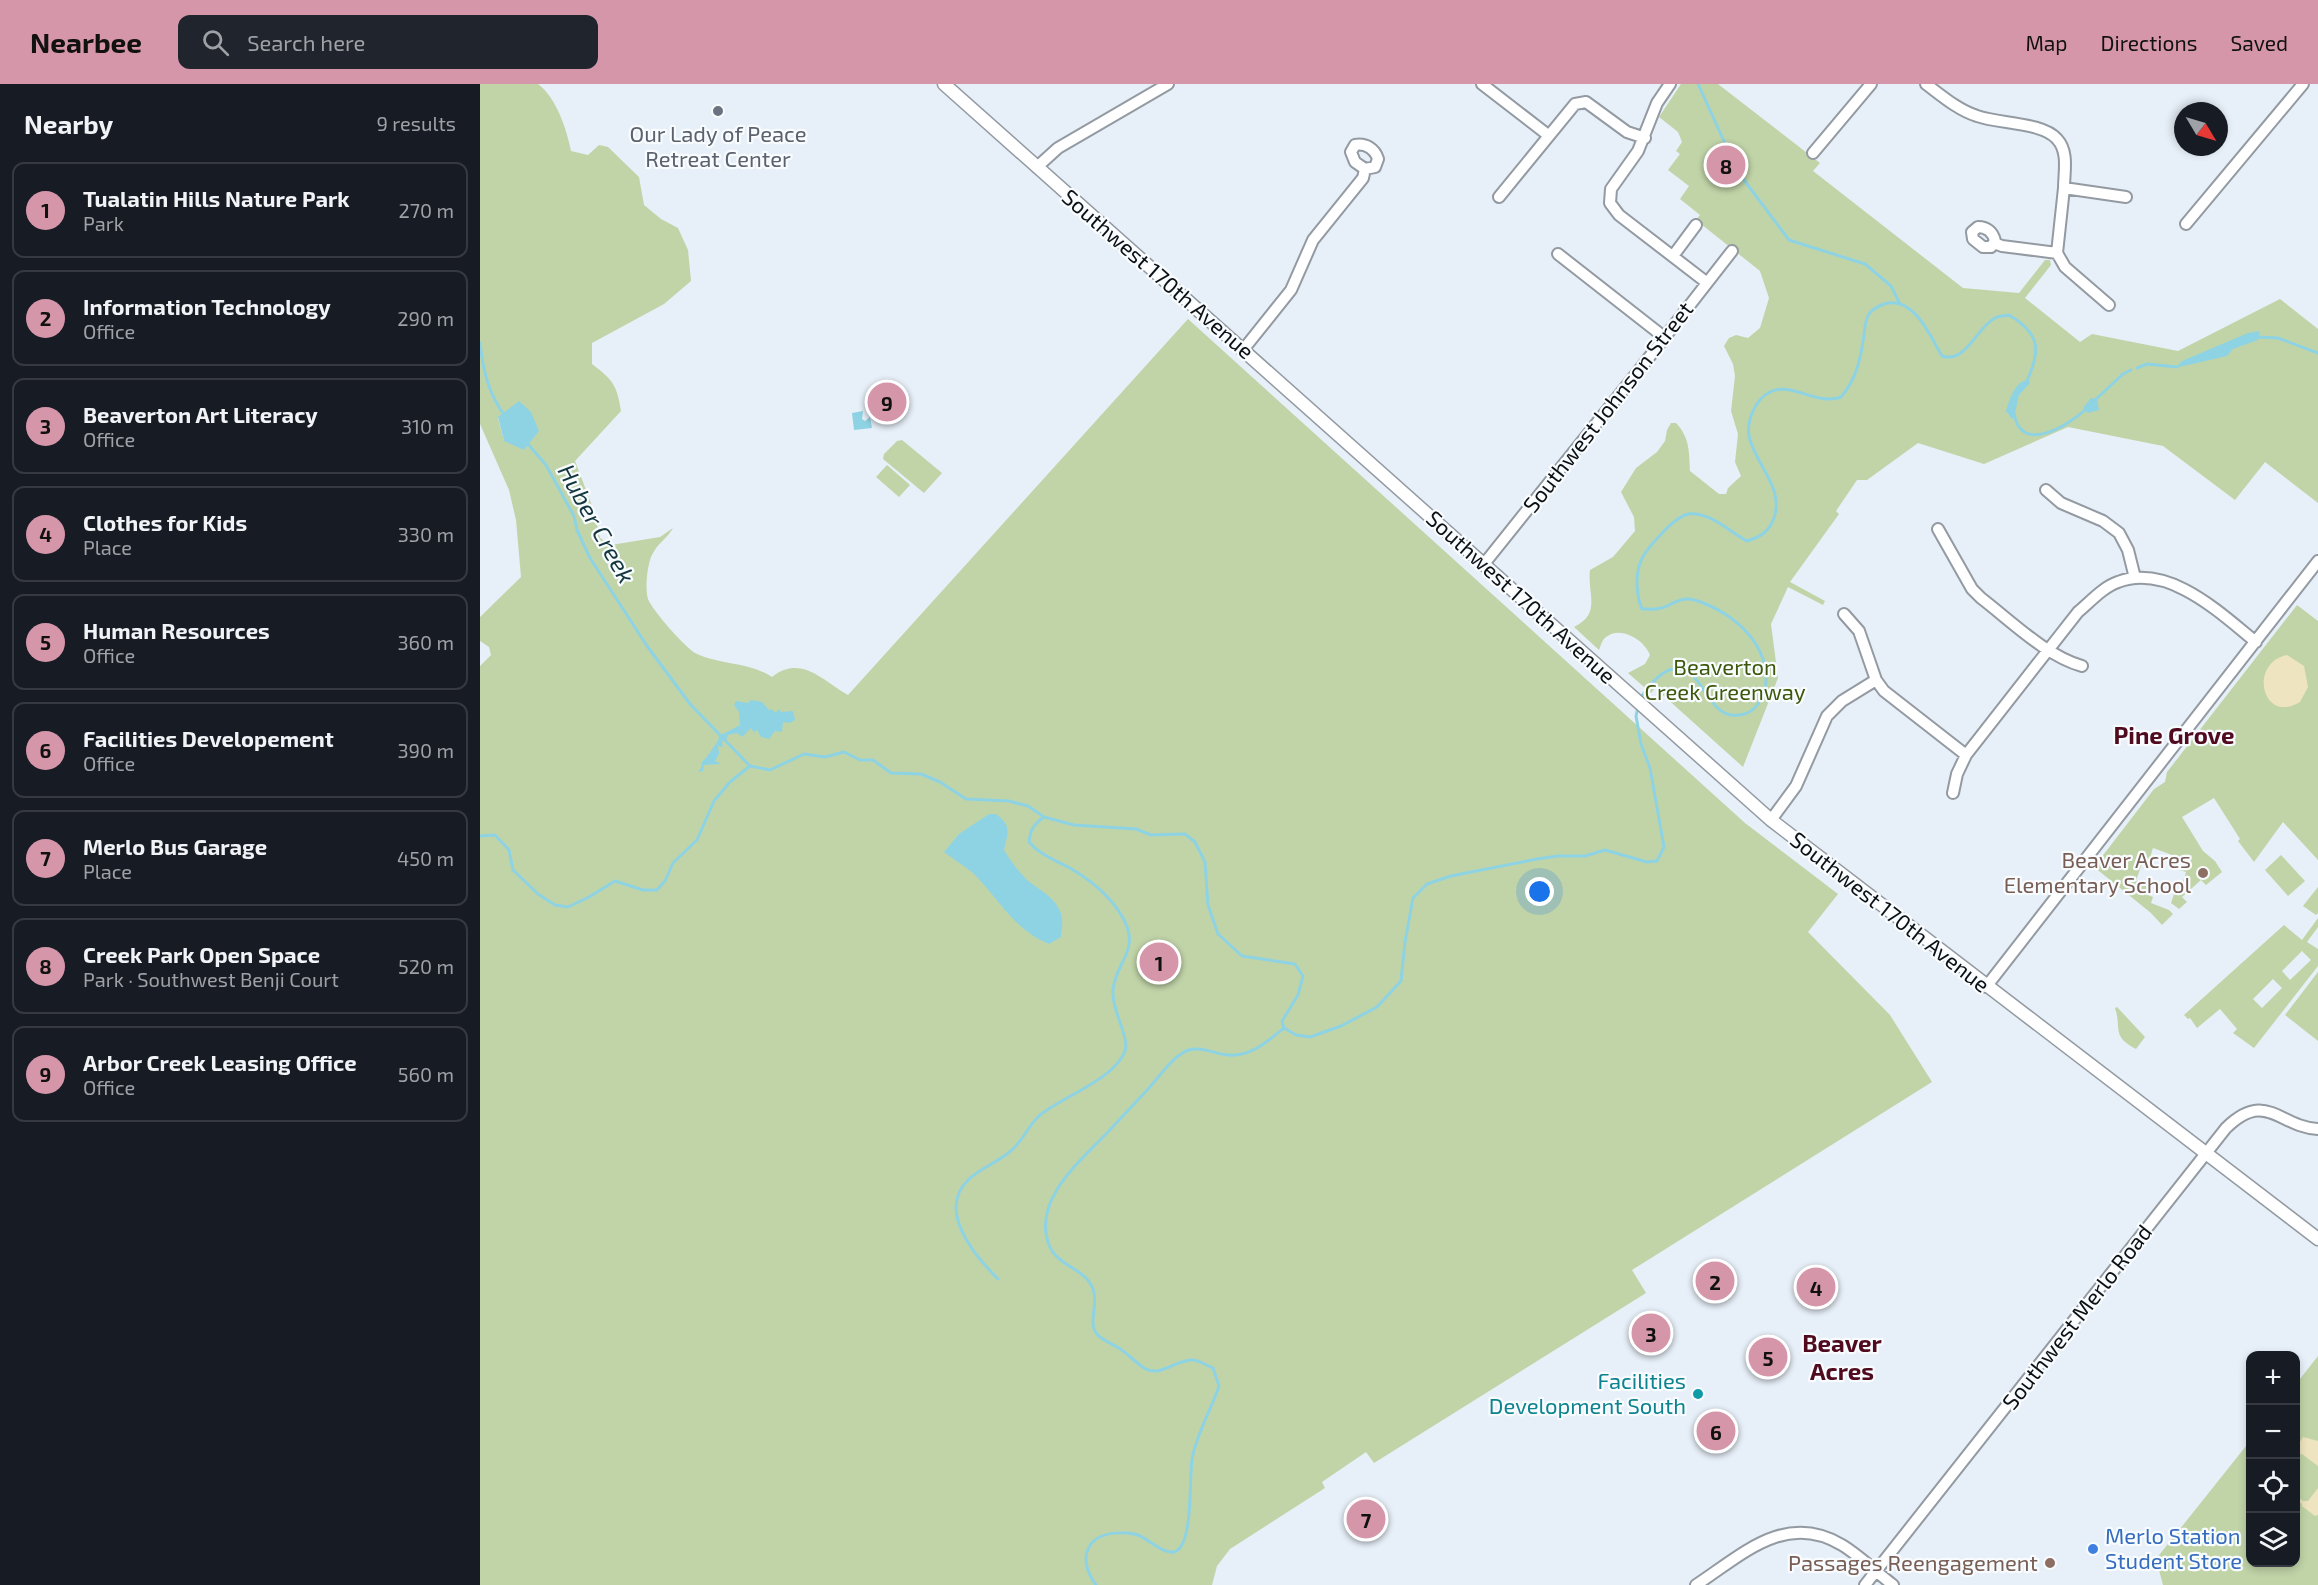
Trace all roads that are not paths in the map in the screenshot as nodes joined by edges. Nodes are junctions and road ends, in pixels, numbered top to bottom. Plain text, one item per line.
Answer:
1 (944, 84) edge
2 (1168, 84) edge
3 (1482, 84) edge
4 (1670, 84) edge
5 (1871, 84) edge
6 (1926, 84) edge
7 (2303, 84) edge
8 (1548, 135) junction
9 (1645, 138) junction
10 (1813, 153) dead end
11 (1037, 167) junction
12 (1365, 169) dead end
13 (2064, 188) junction
14 (1498, 197) dead end
15 (2126, 197) dead end
16 (2186, 224) dead end
17 (1696, 225) dead end
18 (1995, 243) dead end
19 (1732, 251) dead end
20 (2057, 253) junction
21 (1558, 254) dead end
22 (1672, 256) junction
23 (1706, 282) junction
24 (2109, 305) dead end
25 (1664, 337) junction
26 (1243, 350) junction
27 (2046, 490) dead end
28 (1938, 529) dead end
29 (2318, 561) edge
30 (1484, 564) junction
31 (2135, 578) junction
32 (1844, 614) dead end
33 (2256, 642) junction
34 (2049, 650) junction
35 (2082, 666) dead end
36 (1876, 680) junction
37 (1966, 756) junction
38 (1953, 793) dead end
39 (1771, 820) junction
40 (1986, 987) junction
41 (2318, 1129) edge
42 (2205, 1154) junction
43 (2318, 1239) edge
44 (1876, 1571) junction
45 (1696, 1585) edge
46 (1865, 1585) edge
47 (1893, 1585) edge

1 - 11 main road, Southwest 170th Avenue
2 - 11 street
3 - 8 street
4 - 9 street
5 - 10 street
6 - 13 street
7 - 16 street
8 - 9 street
8 - 14 street
9 - 22 street
11 - 26 main road, Southwest 170th Avenue
12 - 26 street
13 - 15 street
13 - 20 street
17 - 22 street
18 - 20 street
19 - 23 street, Southwest Johnson Street
20 - 24 street
21 - 25 street
22 - 23 street
23 - 25 street, Southwest Johnson Street
25 - 30 street, Southwest Johnson Street
26 - 30 main road, Southwest 170th Avenue
27 - 31 street
28 - 34 street
29 - 33 street
30 - 39 main road, Southwest 170th Avenue
31 - 33 street
31 - 34 street
32 - 36 street
33 - 40 street
34 - 35 street
34 - 37 street
36 - 37 street
36 - 39 street
37 - 38 street
39 - 40 main road, Southwest 170th Avenue
40 - 42 main road, Southwest 170th Avenue
41 - 42 street, Southwest Merlo Road
42 - 43 main road, Southwest 170th Avenue
42 - 44 street, Southwest Merlo Road
44 - 45 street
44 - 46 street, Southwest Merlo Road
44 - 47 street

